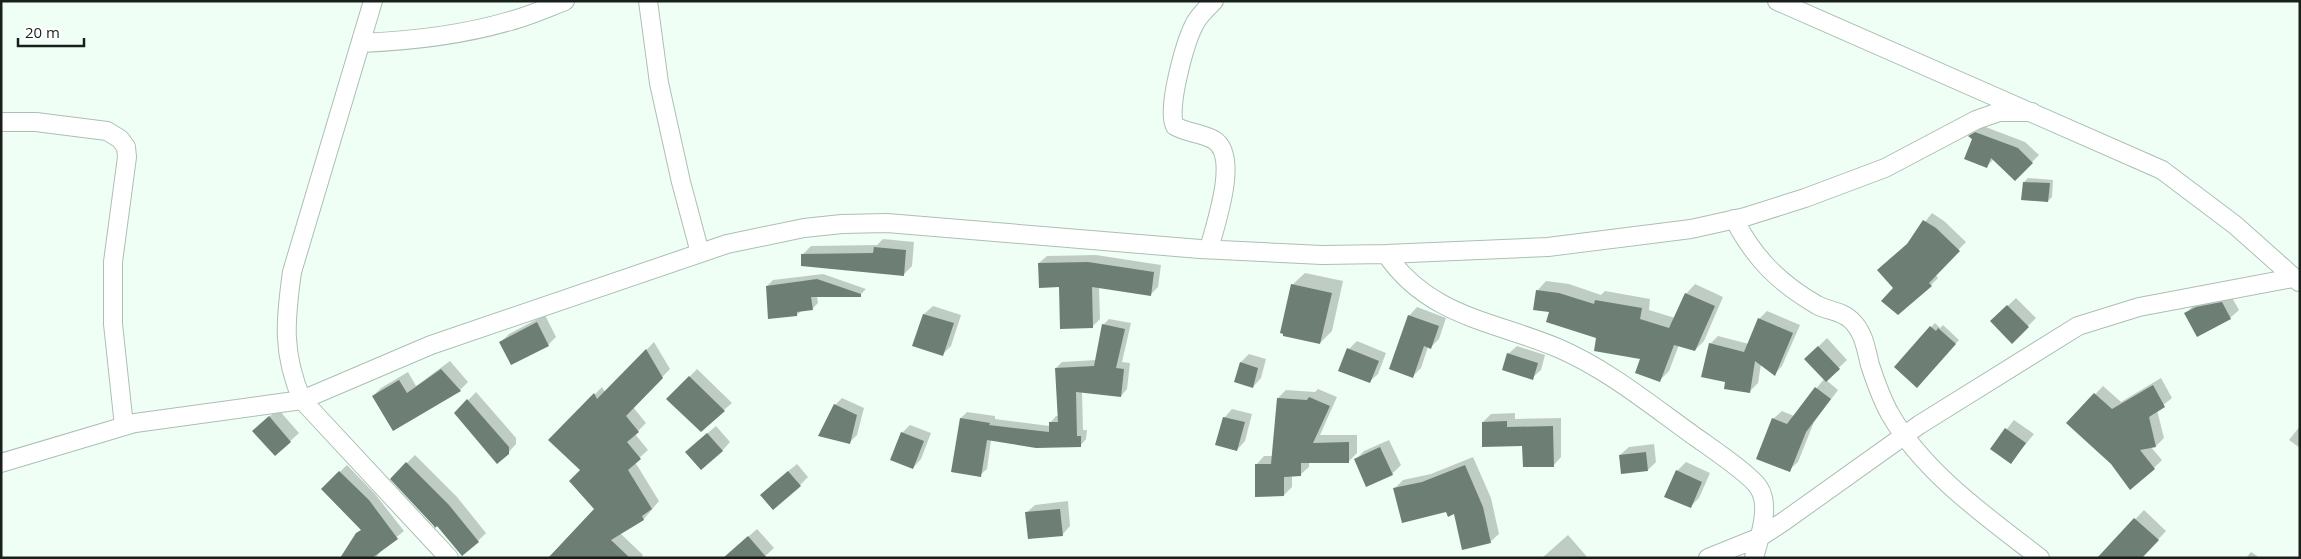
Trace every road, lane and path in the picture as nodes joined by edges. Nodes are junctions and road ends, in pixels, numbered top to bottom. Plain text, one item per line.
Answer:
1 (373, 1) edge
2 (564, 1) edge
3 (648, 1) edge
4 (1214, 1) edge
5 (1778, 1) edge
6 (361, 43) junction
7 (2032, 112) junction
8 (1, 122) edge
9 (1734, 219) junction
10 (1209, 249) junction
11 (700, 253) junction
12 (1386, 254) junction
13 (2297, 280) edge
14 (302, 400) junction
15 (124, 426) junction
16 (1906, 436) junction
17 (1, 462) edge
18 (1760, 536) junction
19 (449, 558) edge
20 (1708, 558) edge
21 (1754, 558) edge
22 (2040, 558) edge

1 - 6 street
2 - 6 street
3 - 11 street
4 - 10 street
5 - 7 street
6 - 14 street
7 - 9 street
7 - 13 street
8 - 15 street
9 - 12 street
9 - 16 street
10 - 11 street
10 - 12 street
11 - 14 street
12 - 18 street
13 - 16 street
14 - 15 street
14 - 19 street
15 - 17 street
16 - 18 street
16 - 22 street
18 - 20 street
18 - 21 street

